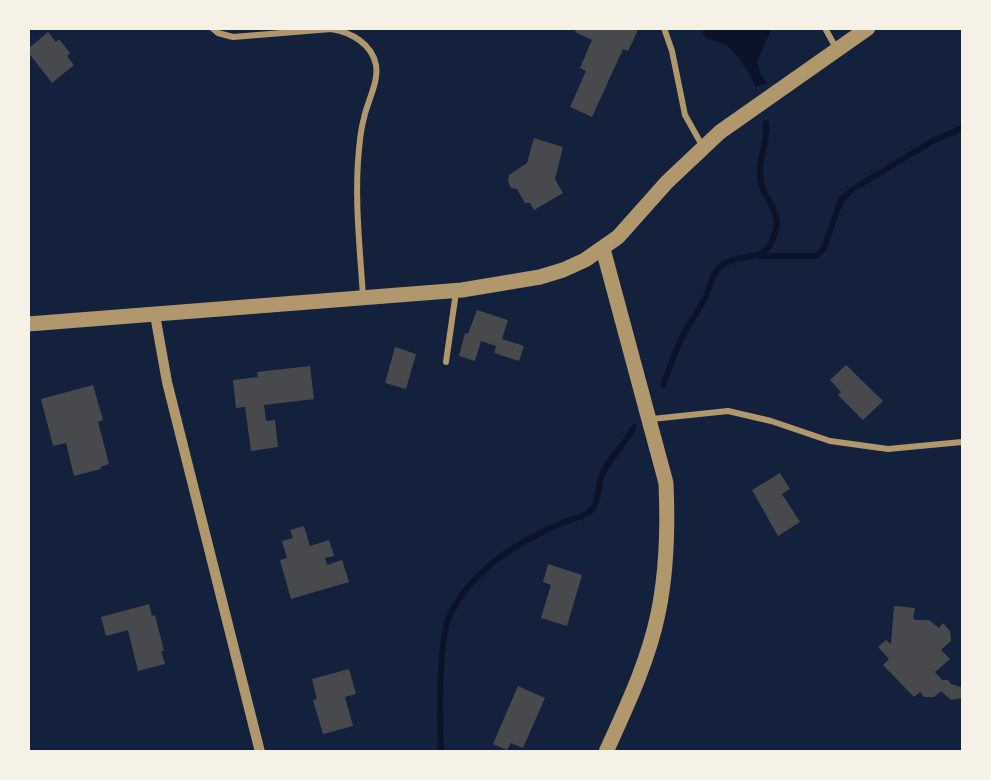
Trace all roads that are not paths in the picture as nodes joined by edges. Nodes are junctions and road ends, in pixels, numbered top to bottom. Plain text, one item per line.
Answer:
1 (212, 28) edge
2 (664, 28) edge
3 (825, 28) edge
4 (868, 28) edge
5 (836, 48) junction
6 (703, 147) junction
7 (603, 249) junction
8 (456, 291) junction
9 (364, 298) junction
10 (155, 315) junction
11 (28, 324) edge
12 (446, 362) dead end
13 (650, 420) junction
14 (964, 440) edge
15 (260, 752) edge
16 (606, 752) edge

1 - 9 lane
2 - 6 lane
3 - 5 lane
4 - 5 street
5 - 6 street
6 - 7 street
7 - 8 street
7 - 13 street
8 - 9 street
8 - 12 lane
9 - 10 street
10 - 11 street
10 - 15 street
13 - 14 lane
13 - 16 street

